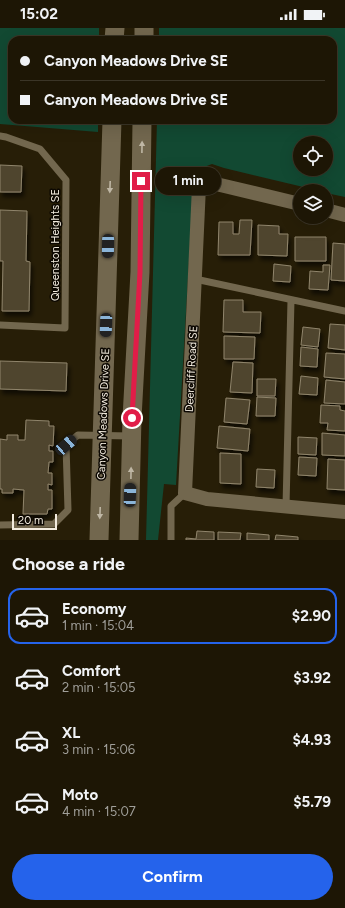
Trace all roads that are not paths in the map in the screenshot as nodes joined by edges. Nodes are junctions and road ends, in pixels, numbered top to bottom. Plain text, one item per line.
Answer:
1 (112, 124) edge
2 (142, 124) edge
3 (0, 136) edge
4 (293, 202) edge
5 (333, 212) edge
6 (345, 215) edge
7 (196, 279) junction
8 (291, 300) junction
9 (345, 311) edge
10 (0, 325) edge
11 (102, 435) junction
12 (132, 436) junction
13 (185, 493) junction
14 (286, 506) junction
15 (345, 512) edge
16 (0, 525) edge
17 (99, 540) edge
18 (129, 540) edge
19 (171, 540) edge

1 -> 11 street, Canyon Meadows Drive SE
12 -> 2 street
3 - 10 lane, Queenston Heights SE
4 - 7 street, Deercliff Road SE
5 - 6 street
7 - 8 lane
7 - 13 street, Deercliff Road SE
8 - 9 lane
8 - 14 lane
11 - 12 lane
11 - 16 lane
11 -> 17 street, Canyon Meadows Drive SE
18 -> 12 street
13 - 14 street
13 - 19 lane
14 - 15 street

